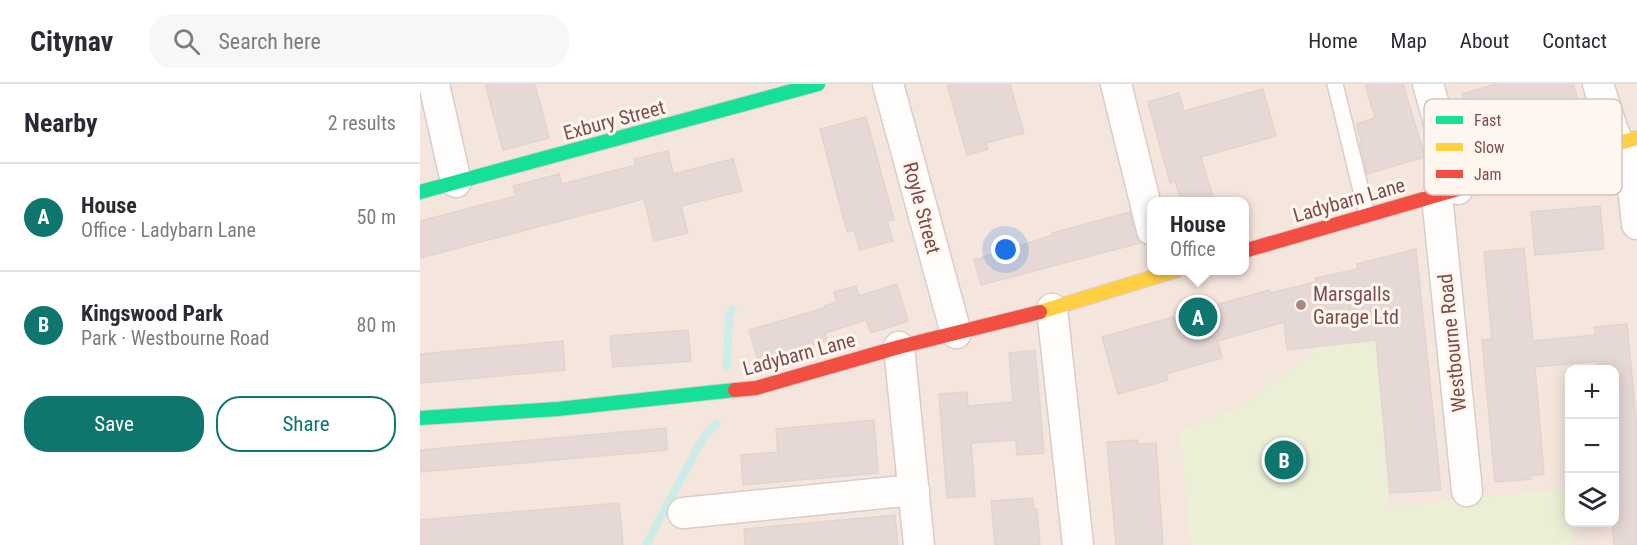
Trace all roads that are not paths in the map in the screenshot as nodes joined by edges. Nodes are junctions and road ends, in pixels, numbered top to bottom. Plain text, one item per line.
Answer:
1 (434, 84) edge
2 (818, 84) edge
3 (888, 84) edge
4 (1116, 84) edge
5 (1335, 84) edge
6 (1428, 84) edge
7 (1598, 84) edge
8 (1431, 99) edge
9 (1606, 99) edge
10 (1628, 141) edge
11 (456, 182) junction
12 (420, 192) edge
13 (1437, 195) edge
14 (1448, 195) edge
15 (1147, 211) edge
16 (1367, 215) junction
17 (1637, 224) edge
18 (1249, 250) edge
19 (1158, 275) edge
20 (1052, 309) junction
21 (956, 333) junction
22 (899, 347) junction
23 (420, 418) edge
24 (914, 490) junction
25 (1467, 491) dead end
26 (683, 513) dead end
27 (919, 545) edge
28 (1078, 545) edge

1 - 11 street
2 - 11 street, Exbury Street
3 - 21 street, Royle Street
4 - 15 street
5 - 16 lane
6 - 8 street, Westbourne Road
7 - 9 street
10 - 17 street
11 - 12 street, Exbury Street
13 - 16 street, Ladybarn Lane
14 - 25 street, Westbourne Road
16 - 18 street, Ladybarn Lane
19 - 20 street, Ladybarn Lane
20 - 21 street, Ladybarn Lane
20 - 28 street
21 - 22 street, Ladybarn Lane
22 - 23 street, Ladybarn Lane
22 - 24 street
24 - 26 street
24 - 27 street

